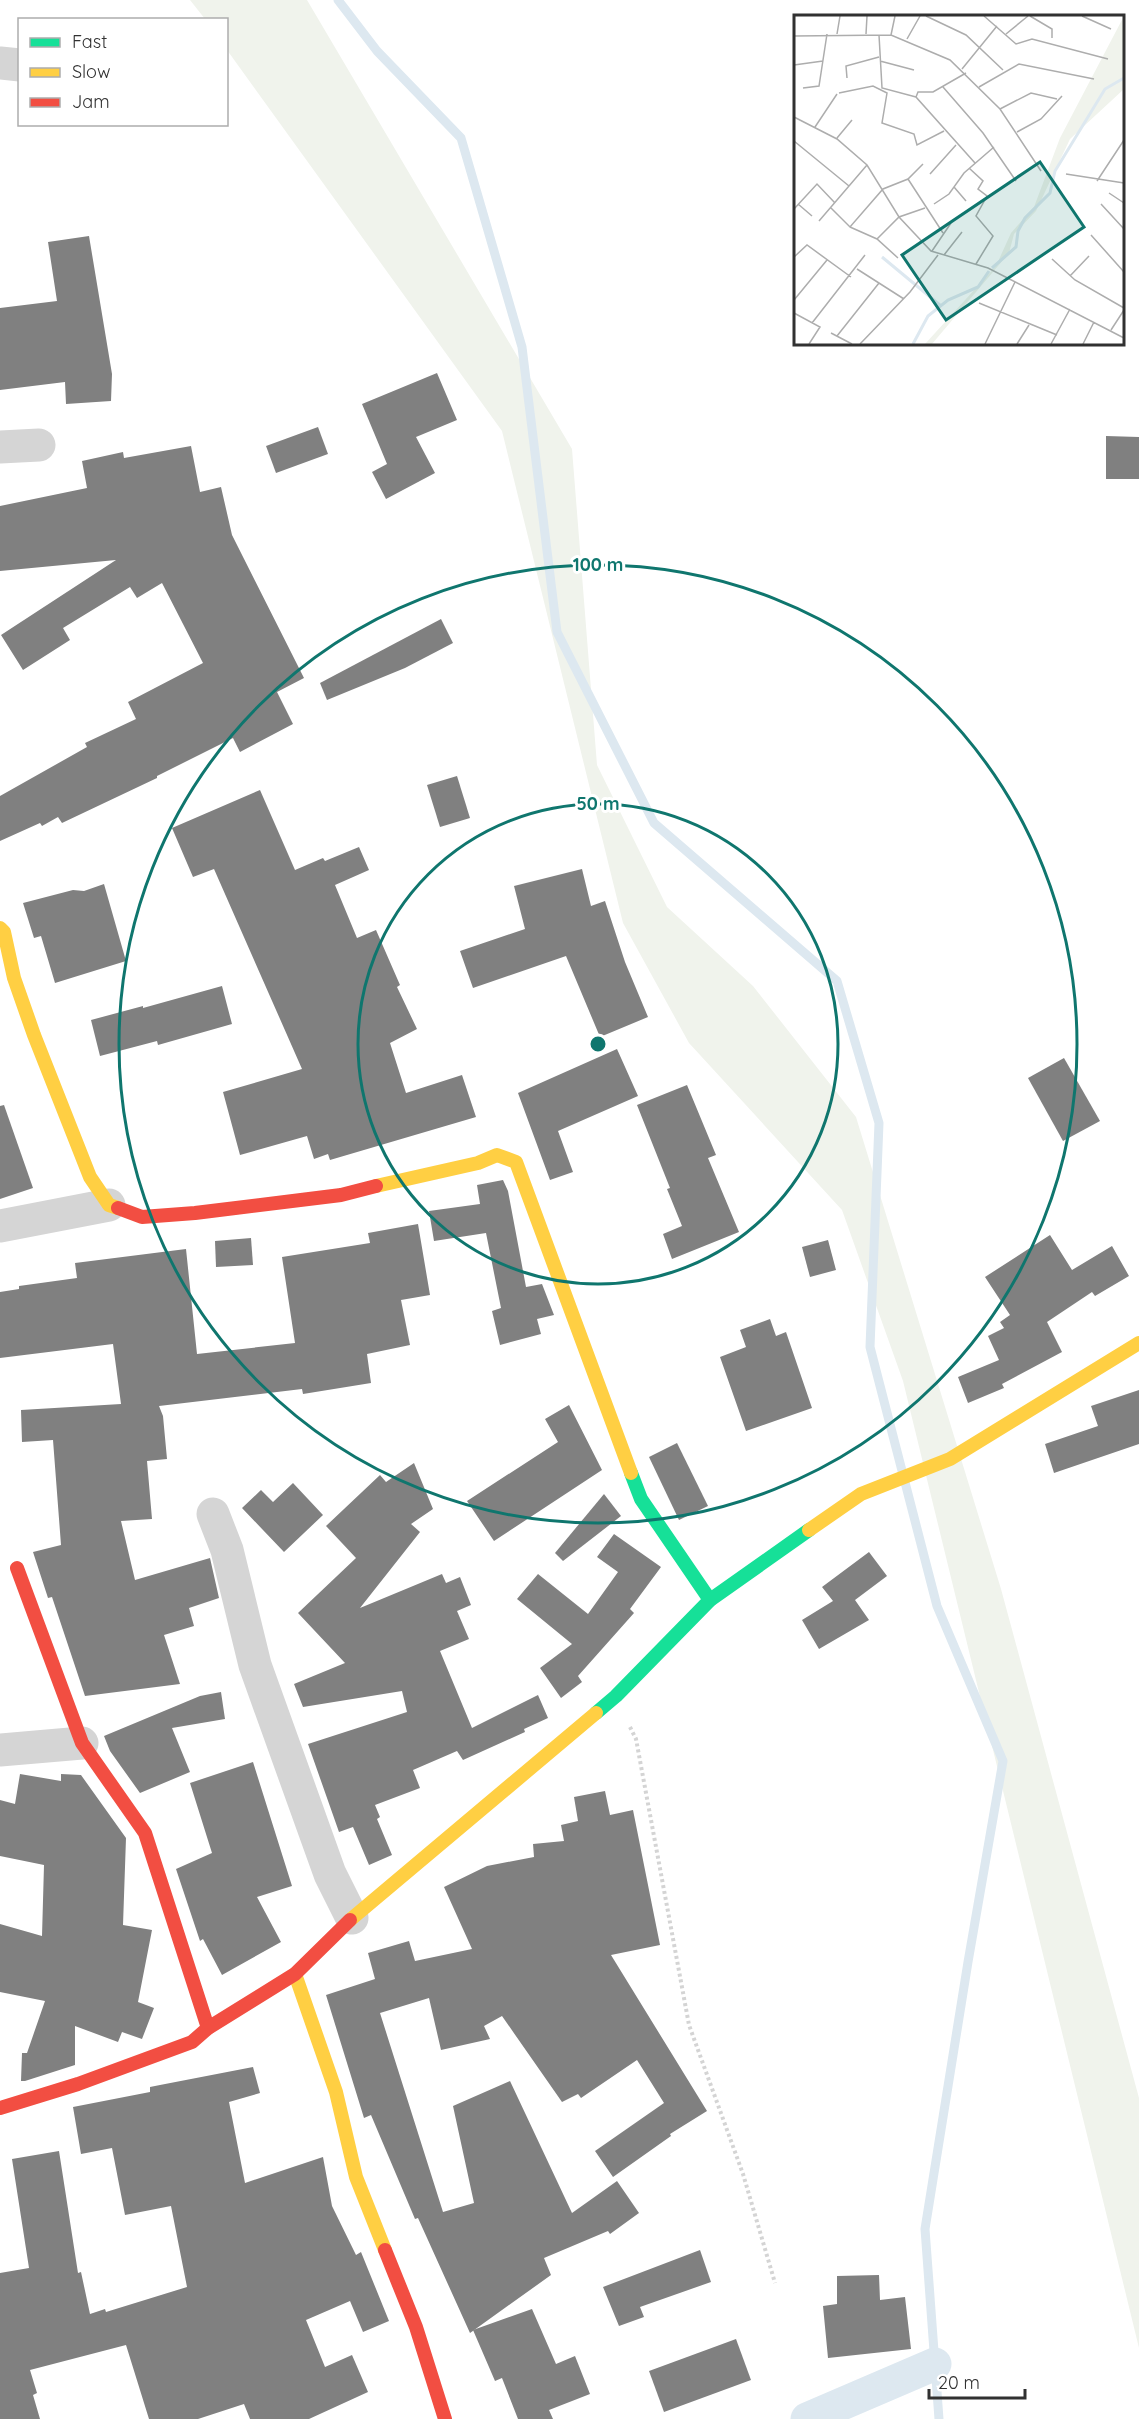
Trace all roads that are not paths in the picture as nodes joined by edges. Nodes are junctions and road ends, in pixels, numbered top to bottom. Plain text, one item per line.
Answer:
1 (0, 63) edge
2 (18, 65) edge
3 (39, 445) dead end
4 (0, 447) edge
5 (0, 928) edge
6 (109, 1205) junction
7 (0, 1226) edge
8 (1139, 1343) edge
9 (213, 1514) dead end
10 (17, 1568) dead end
11 (710, 1600) junction
12 (82, 1743) junction
13 (0, 1750) edge
14 (352, 1918) junction
15 (295, 1974) junction
16 (208, 2028) junction
17 (0, 2108) edge
18 (445, 2419) edge

1 - 2 street
3 - 4 street
5 - 6 street
6 - 7 street
6 - 11 street
8 - 11 street
9 - 14 street
10 - 12 street
11 - 14 street
12 - 13 street
12 - 16 street
14 - 15 street
15 - 16 street
15 - 18 street
16 - 17 street

